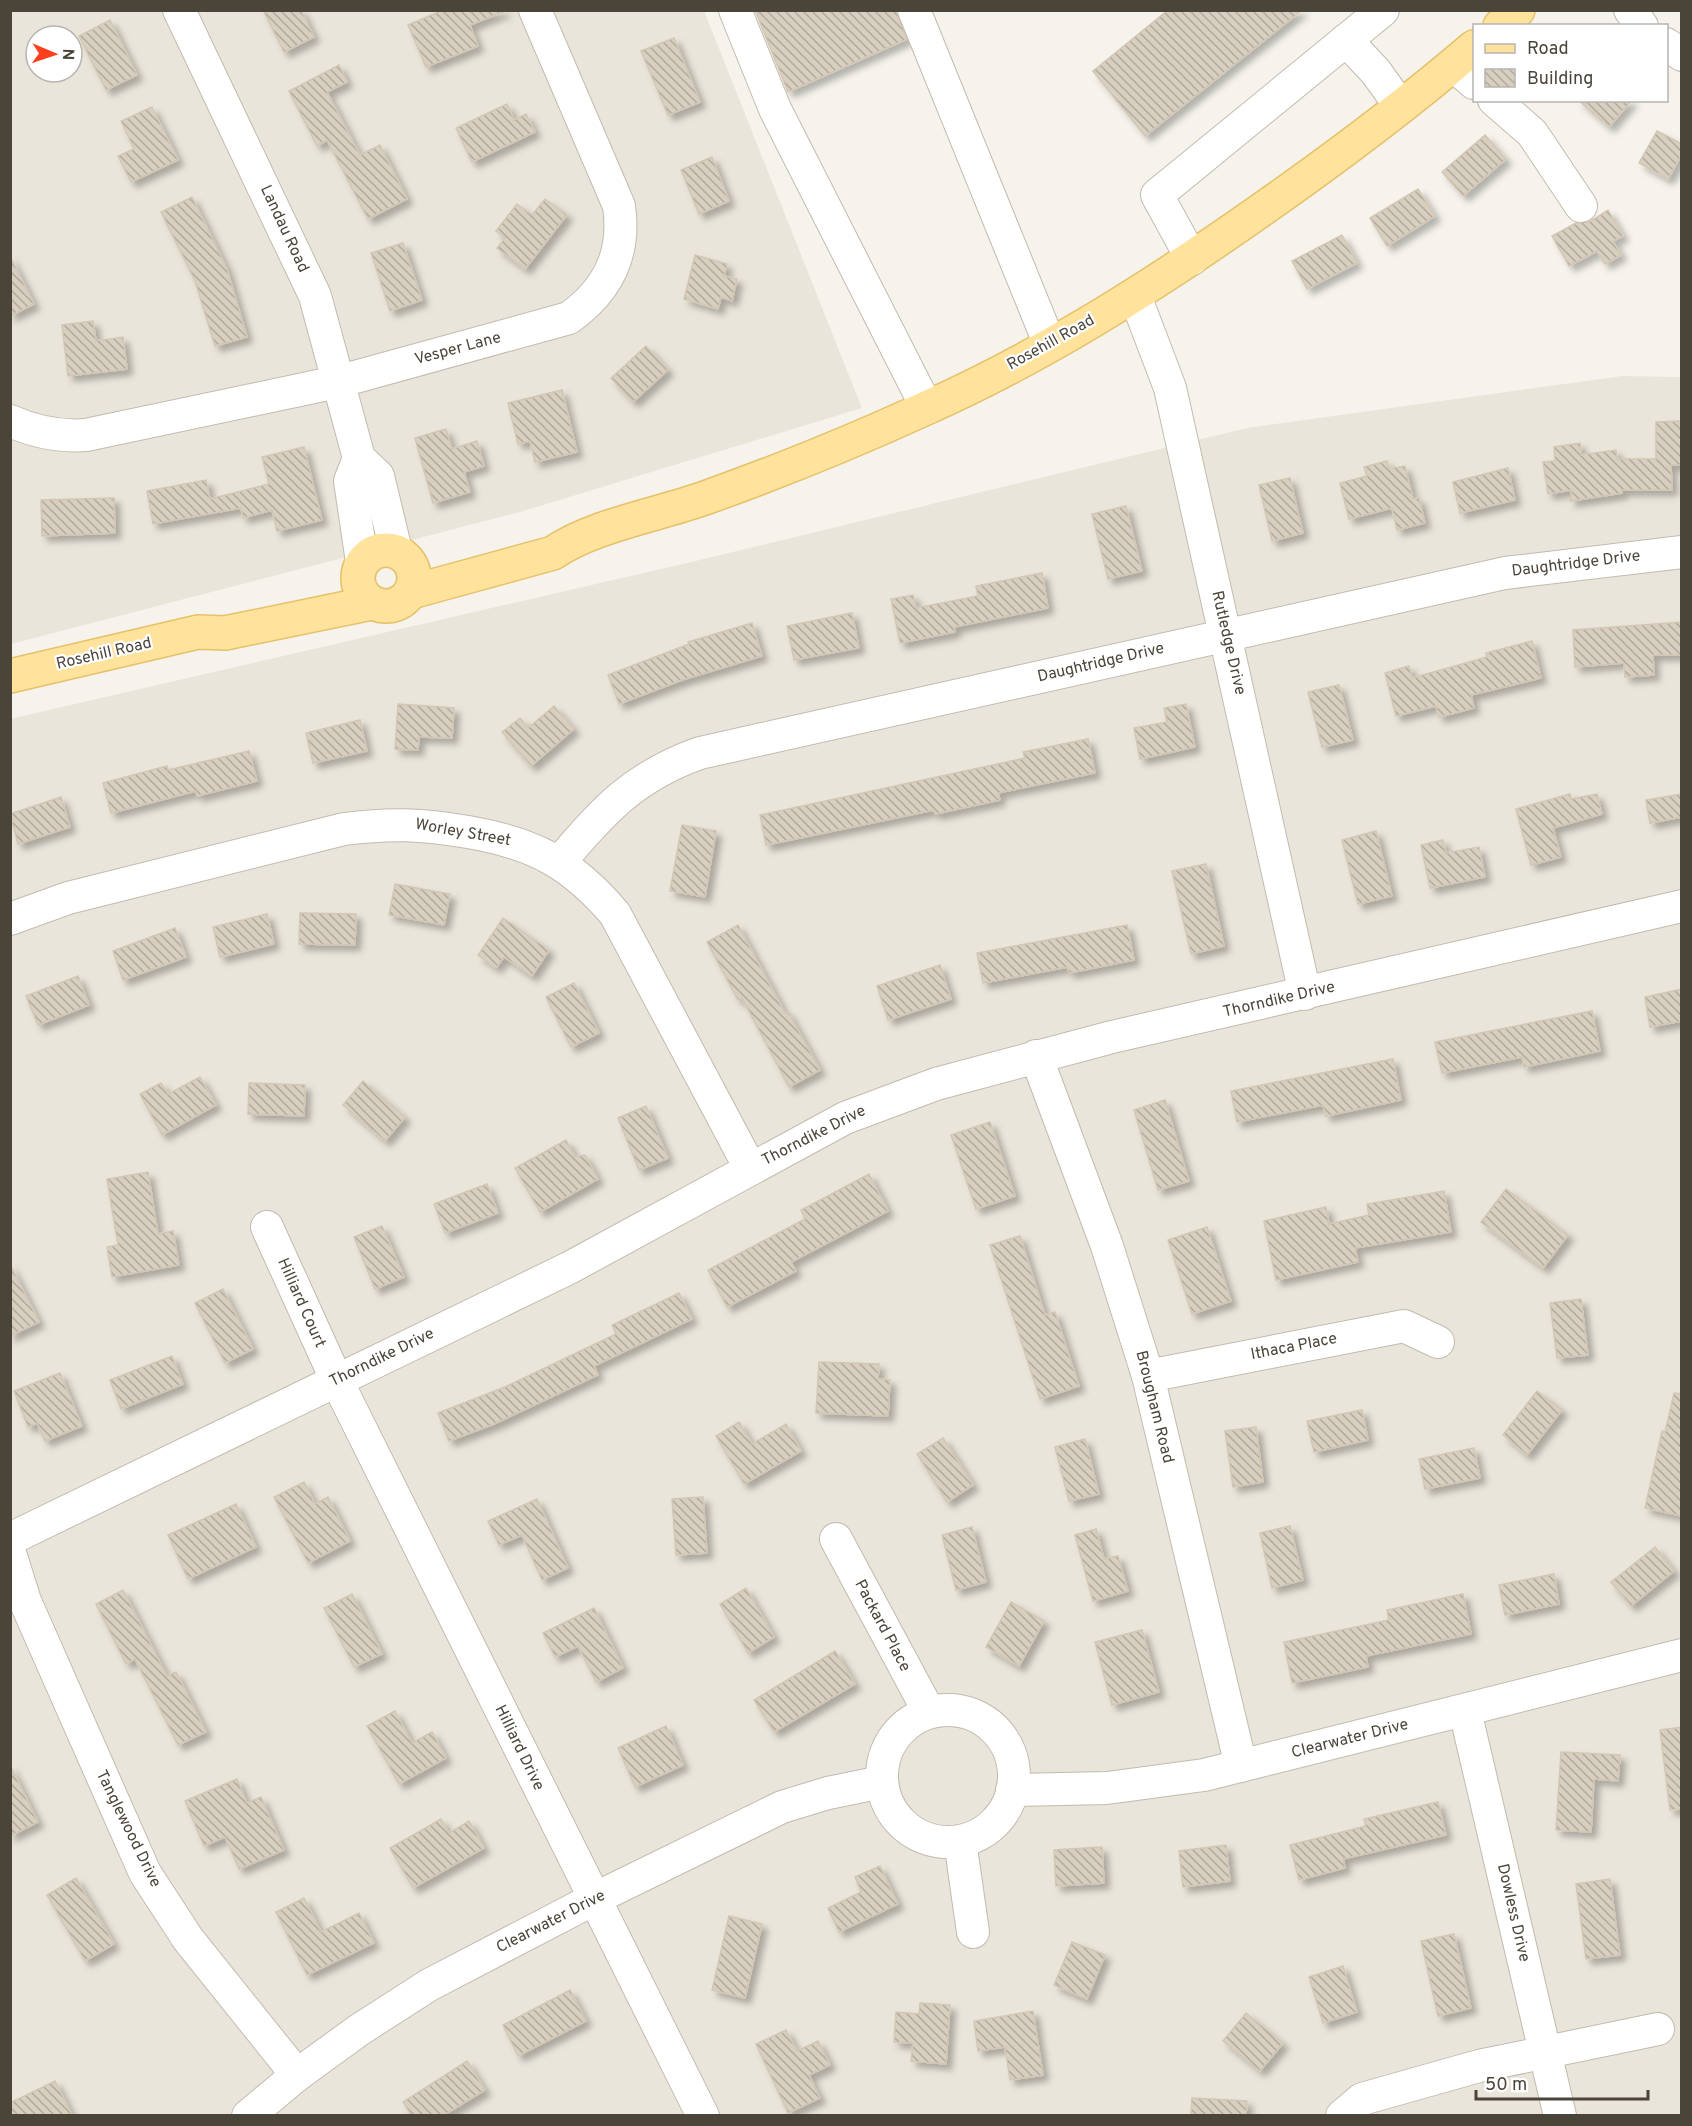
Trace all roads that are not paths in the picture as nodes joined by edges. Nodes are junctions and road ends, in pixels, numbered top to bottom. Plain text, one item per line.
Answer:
1 (178, 10) edge
2 (535, 10) edge
3 (735, 10) edge
4 (914, 10) edge
5 (1383, 10) edge
6 (1518, 10) edge
7 (1630, 10) edge
8 (1502, 24) edge
9 (1640, 24) edge
10 (1346, 40) junction
11 (1668, 45) edge
12 (1682, 55) edge
13 (1467, 65) edge
14 (1496, 102) edge
15 (1401, 107) junction
16 (1581, 206) dead end
17 (1192, 259) junction
18 (1135, 296) junction
19 (1050, 345) junction
20 (338, 381) junction
21 (927, 408) junction
22 (10, 421) edge
23 (359, 458) junction
24 (573, 540) junction
25 (1682, 552) edge
26 (400, 554) junction
27 (360, 566) junction
28 (411, 592) junction
29 (371, 603) junction
30 (198, 632) junction
31 (1227, 635) junction
32 (10, 676) edge
33 (560, 862) junction
34 (1682, 906) edge
35 (10, 919) edge
36 (1305, 994) junction
37 (1036, 1056) junction
38 (750, 1168) junction
39 (267, 1227) dead end
40 (1438, 1342) dead end
41 (1148, 1376) junction
42 (336, 1380) junction
43 (10, 1539) edge
44 (836, 1539) dead end
45 (10, 1553) edge
46 (1682, 1655) edge
47 (1465, 1711) junction
48 (929, 1712) junction
49 (1241, 1766) junction
50 (882, 1782) junction
51 (1012, 1790) junction
52 (960, 1841) junction
53 (594, 1899) junction
54 (973, 1932) dead end
55 (1658, 2029) dead end
56 (1545, 2051) junction
57 (297, 2075) junction
58 (248, 2115) edge
59 (703, 2115) edge
60 (1342, 2115) edge
61 (1560, 2115) edge

1 - 20 street, Landau Road
2 - 20 street, Vesper Lane
3 - 21 street
4 - 19 street
5 - 10 street
6 - 8 main road
7 - 9 street
10 - 15 street
10 - 17 street
11 - 12 street
13 - 15 main road, Rosehill Road
14 - 16 street
15 - 17 main road, Rosehill Road
17 - 18 main road, Rosehill Road
18 - 19 main road, Rosehill Road
18 - 31 street, Rutledge Drive
19 - 21 main road, Rosehill Road
20 - 22 street, Vesper Lane
20 - 23 street, Landau Road
21 - 24 main road, Rosehill Road
23 - 26 street, Landau Road
23 - 27 street
24 - 26 main road, Rosehill Road
24 - 28 main road, Rosehill Road
25 - 31 street, Daughtridge Drive
26 - 27 main road
26 - 28 main road
27 - 29 main road
27 - 30 main road, Rosehill Road
28 - 29 main road
29 - 30 main road, Rosehill Road
30 - 32 main road, Rosehill Road
31 - 33 street, Daughtridge Drive
31 - 36 street, Rutledge Drive
33 - 35 street, Worley Street
33 - 38 street, Worley Street
34 - 36 street, Thorndike Drive
36 - 37 street, Thorndike Drive
37 - 38 street, Thorndike Drive
37 - 41 street, Brougham Road
38 - 42 street, Thorndike Drive
39 - 42 street, Hilliard Court
40 - 41 street, Ithaca Place
41 - 49 street, Brougham Road
42 - 43 street, Thorndike Drive
42 - 53 street, Hilliard Drive
44 - 48 street, Packard Place
45 - 57 street, Tanglewood Drive
46 - 47 street, Clearwater Drive
47 - 49 street, Clearwater Drive
47 - 56 street, Dowless Drive
48 - 50 street
48 - 51 street
49 - 51 street, Clearwater Drive
50 - 52 street
50 - 53 street, Clearwater Drive
51 - 52 street
52 - 54 street
53 - 57 street, Clearwater Drive
53 - 59 street, Hilliard Drive
55 - 56 street
56 - 60 street
56 - 61 street, Dowless Drive
57 - 58 street, Clearwater Drive

